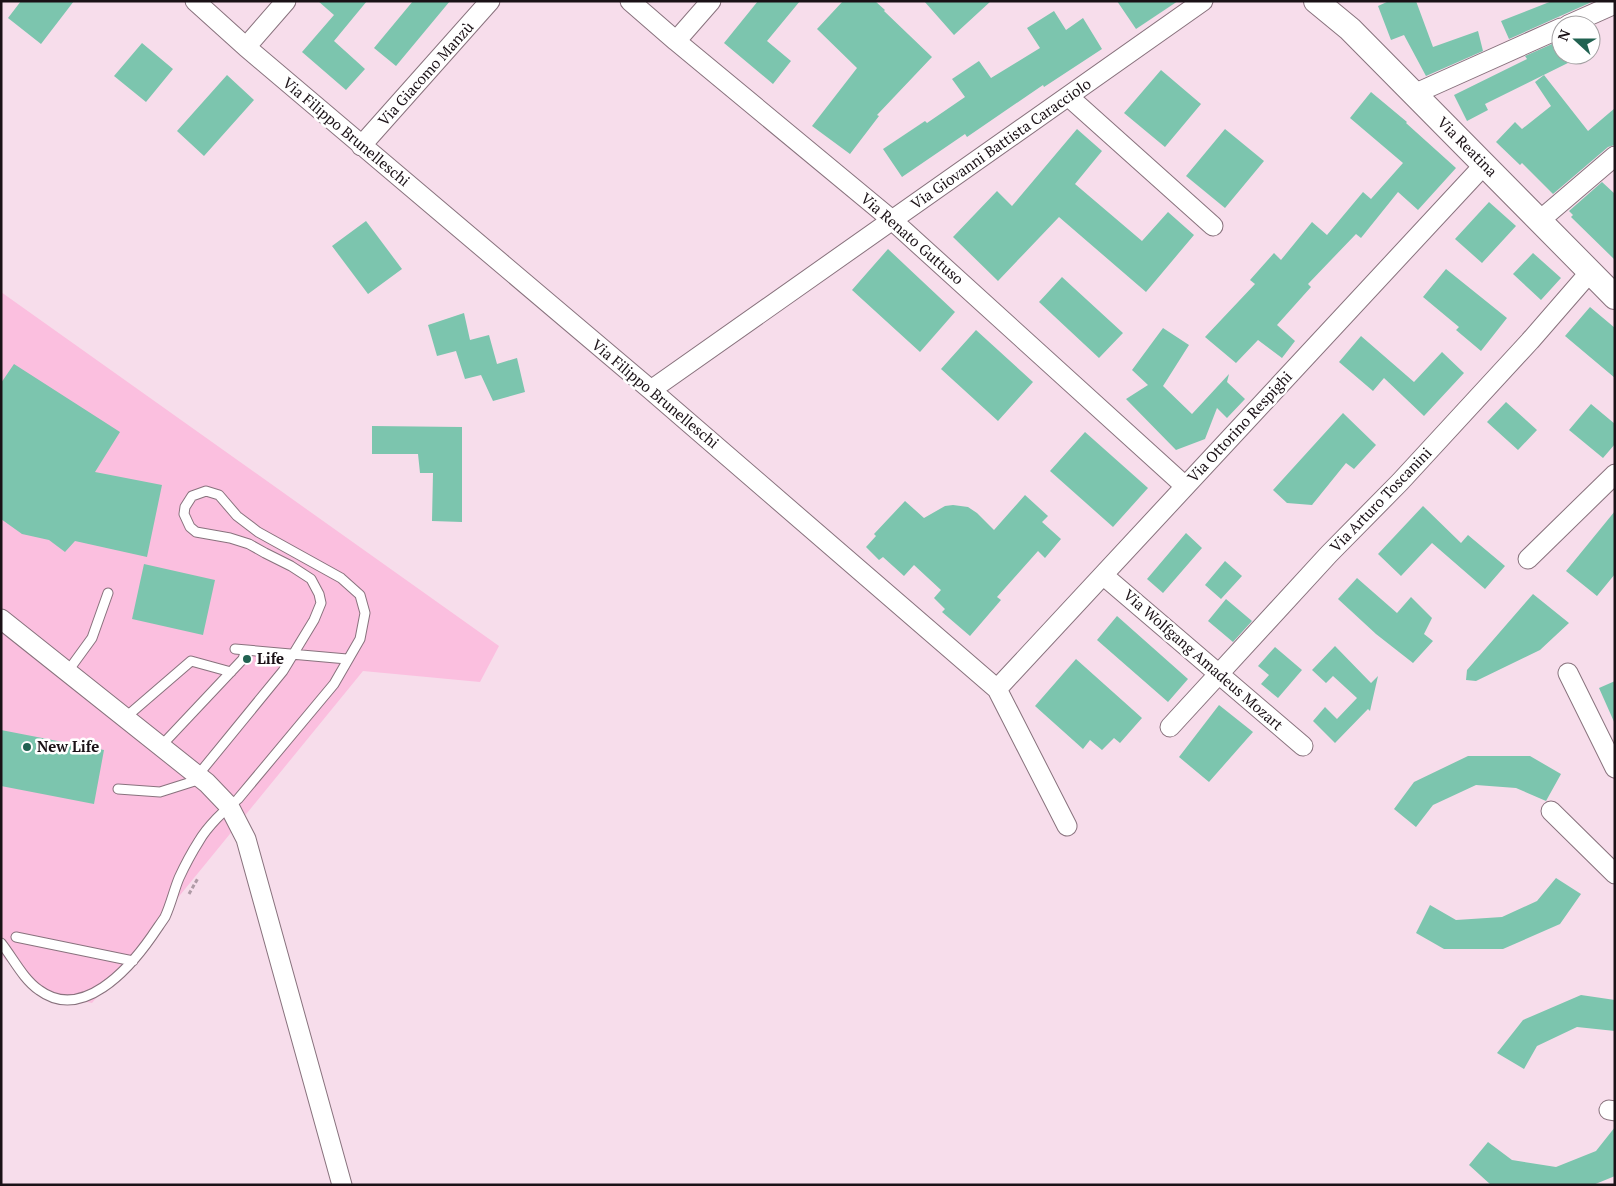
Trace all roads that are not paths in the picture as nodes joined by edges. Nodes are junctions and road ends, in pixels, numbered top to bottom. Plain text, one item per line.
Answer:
1 (194, 1) edge
2 (286, 1) edge
3 (490, 1) edge
4 (630, 1) edge
5 (711, 1) edge
6 (1204, 1) edge
7 (1316, 1) edge
8 (1615, 4) edge
9 (1590, 15) edge
10 (1551, 32) edge
11 (676, 41) junction
12 (246, 47) junction
13 (1414, 94) junction
14 (1068, 97) junction
15 (361, 146) junction
16 (1615, 156) edge
17 (1484, 165) junction
18 (892, 220) junction
19 (1540, 221) junction
20 (1213, 226) dead end
21 (1590, 272) junction
22 (1615, 296) edge
23 (651, 390) junction
24 (1615, 474) edge
25 (1185, 486) junction
26 (1528, 559) dead end
27 (1103, 574) junction
28 (108, 593) dead end
29 (1, 619) edge
30 (235, 649) dead end
31 (246, 650) junction
32 (293, 654) junction
33 (347, 659) junction
34 (68, 671) junction
35 (231, 672) junction
36 (1568, 673) dead end
37 (1219, 674) junction
38 (997, 689) junction
39 (126, 717) junction
40 (1170, 728) dead end
41 (161, 746) junction
42 (1303, 746) dead end
43 (1615, 768) edge
44 (200, 777) junction
45 (118, 789) dead end
46 (229, 806) junction
47 (1552, 811) dead end
48 (1067, 826) dead end
49 (1615, 874) edge
50 (16, 938) dead end
51 (1, 943) edge
52 (133, 961) junction
53 (342, 1185) edge

1 - 12 street, Via Filippo Brunelleschi
2 - 12 street
3 - 15 street, Via Giacomo Manzù
4 - 11 street, Via Renato Guttuso
5 - 11 street
6 - 14 street, Via Giovanni Battista Caracciolo
7 - 13 street, Via Reatina
8 - 9 street
10 - 13 street
11 - 18 street, Via Renato Guttuso
12 - 15 street, Via Filippo Brunelleschi
13 - 17 street, Via Reatina
14 - 18 street, Via Giovanni Battista Caracciolo
14 - 20 street
15 - 23 street, Via Filippo Brunelleschi
16 - 19 street
17 - 19 street, Via Reatina
17 - 25 street, Via Ottorino Respighi
18 - 23 street, Via Giovanni Battista Caracciolo
18 - 25 street, Via Renato Guttuso
19 - 21 street, Via Reatina
21 - 22 street, Via Reatina
21 - 37 street, Via Arturo Toscanini
23 - 38 street, Via Filippo Brunelleschi
24 - 26 street
25 - 27 street, Via Ottorino Respighi
27 - 37 street, Via Wolfgang Amadeus Mozart
27 - 38 street, Via Ottorino Respighi
28 - 34 lane
29 - 34 street
30 - 31 lane
31 - 32 lane
31 - 35 lane
32 - 33 lane
32 - 33 lane
32 - 44 lane
33 - 46 lane
34 - 39 street
35 - 39 lane
35 - 41 lane
36 - 43 street
37 - 40 street, Via Arturo Toscanini
37 - 42 street, Via Wolfgang Amadeus Mozart
38 - 48 street, Via Filippo Brunelleschi
39 - 41 street
41 - 44 street
44 - 45 lane
44 - 46 street
46 - 52 lane
46 - 53 street
47 - 49 street
50 - 52 lane
51 - 52 lane

